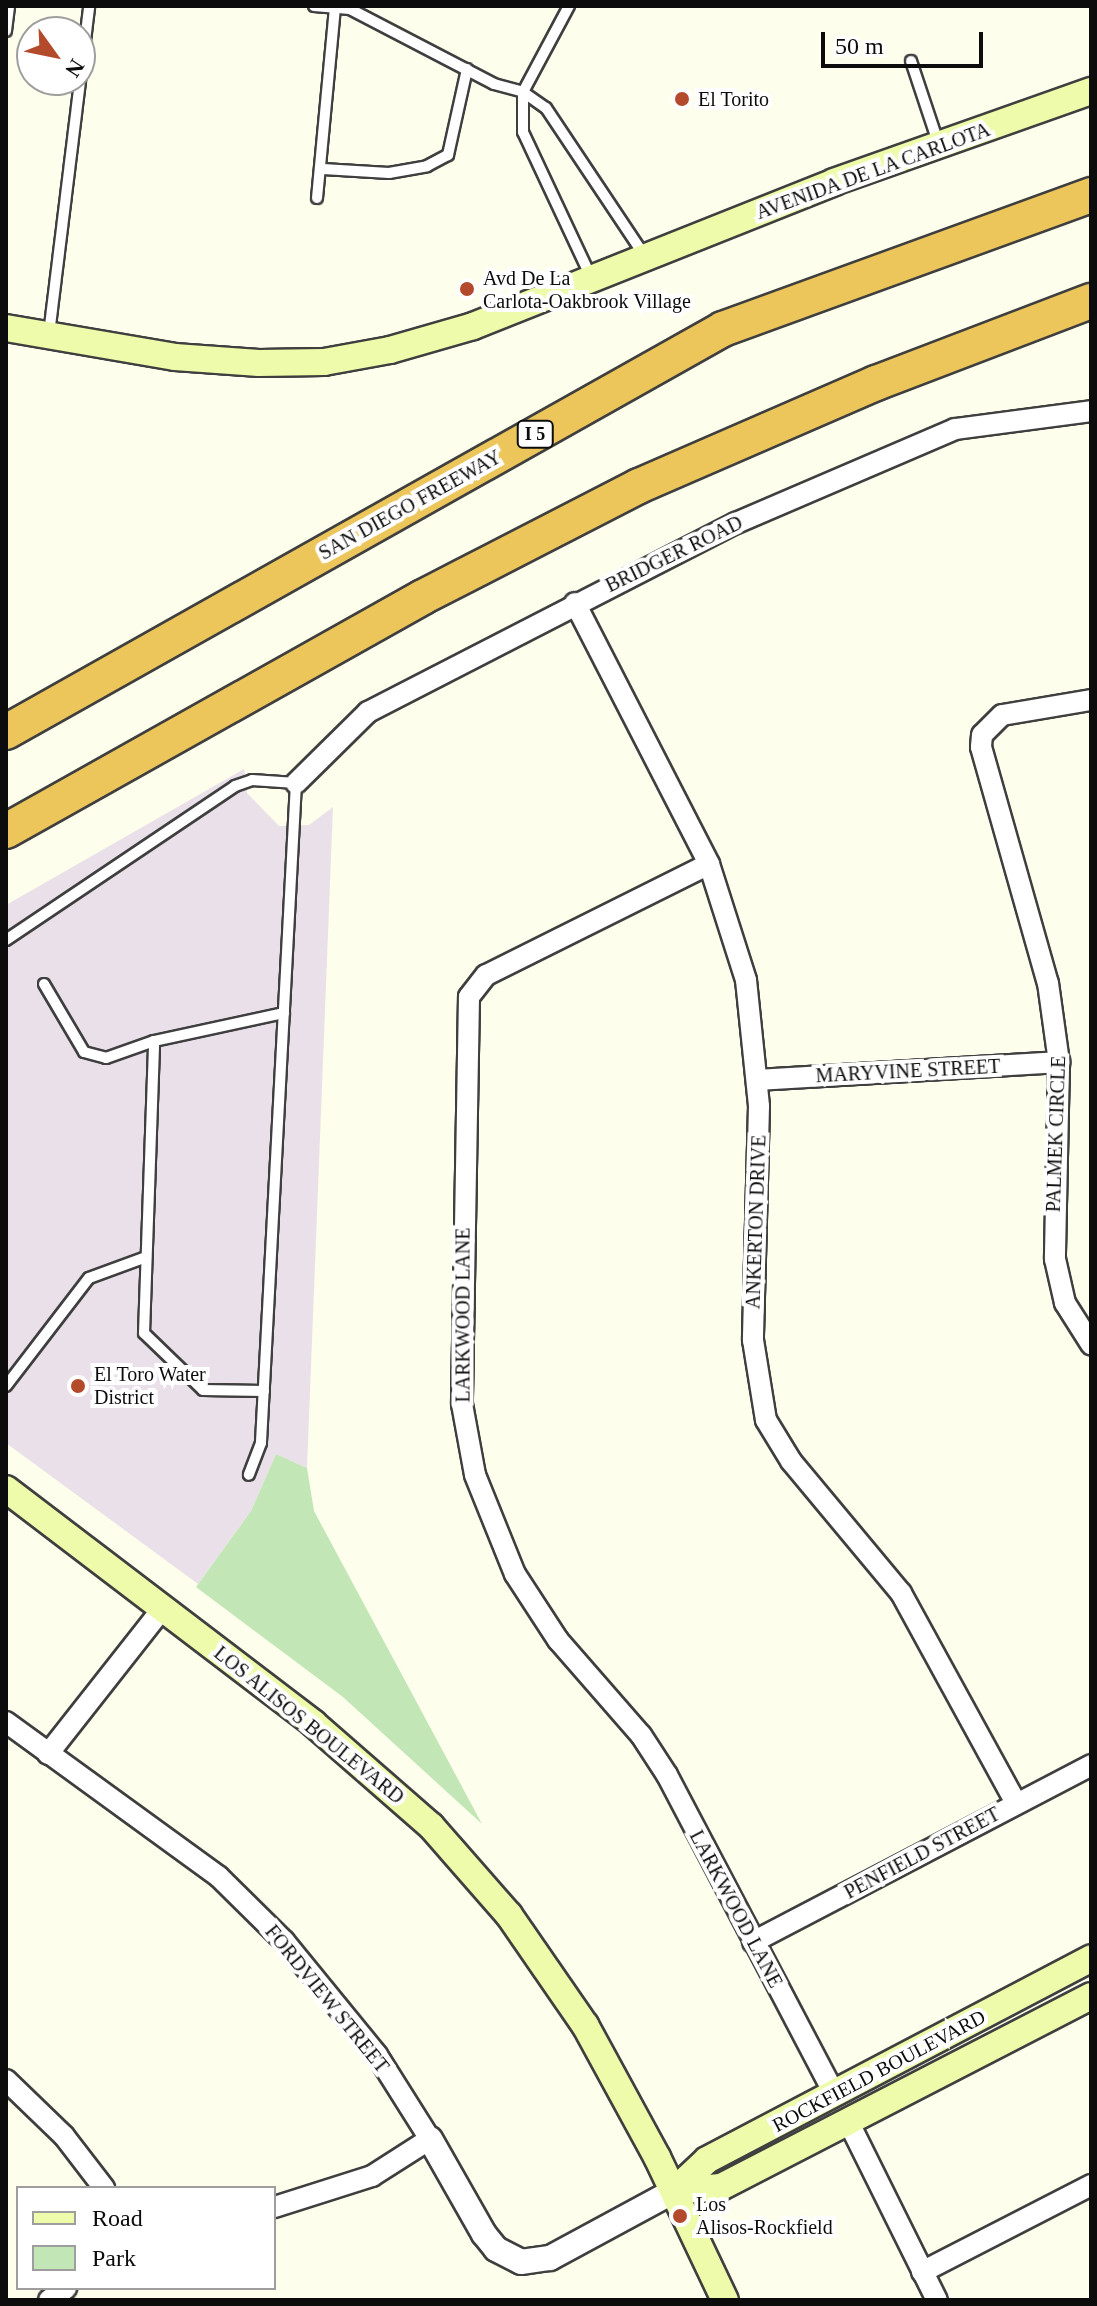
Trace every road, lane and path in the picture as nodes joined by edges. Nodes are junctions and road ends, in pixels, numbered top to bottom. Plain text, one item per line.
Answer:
1 (9, 6) edge
2 (89, 6) edge
3 (314, 6) edge
4 (569, 6) edge
5 (334, 7) edge
6 (6, 31) edge
7 (911, 61) dead end
8 (467, 69) junction
9 (1091, 91) edge
10 (523, 92) junction
11 (939, 147) junction
12 (323, 169) junction
13 (1091, 195) edge
14 (317, 198) dead end
15 (647, 259) junction
16 (593, 281) junction
17 (1091, 301) edge
18 (6, 328) edge
19 (49, 336) junction
20 (1091, 411) edge
21 (575, 603) junction
22 (1091, 700) edge
23 (6, 732) edge
24 (296, 783) junction
25 (6, 831) edge
26 (709, 864) junction
27 (6, 940) edge
28 (44, 984) dead end
29 (284, 1013) junction
30 (154, 1041) junction
31 (1059, 1062) junction
32 (758, 1080) junction
33 (146, 1257) junction
34 (1091, 1344) edge
35 (6, 1386) edge
36 (264, 1391) junction
37 (249, 1475) dead end
38 (6, 1489) edge
39 (162, 1609) junction
40 (6, 1722) edge
41 (48, 1754) junction
42 (1091, 1765) edge
43 (1016, 1803) junction
44 (753, 1942) junction
45 (1091, 1958) edge
46 (1091, 1996) edge
47 (6, 2080) edge
48 (835, 2095) junction
49 (848, 2121) junction
50 (430, 2139) junction
51 (1091, 2185) edge
52 (102, 2186) edge
53 (674, 2191) junction
54 (276, 2206) edge
55 (521, 2262) joint
56 (922, 2272) junction
57 (725, 2300) edge
58 (937, 2300) edge

1 - 6 lane
2 - 19 lane
3 - 5 lane
4 - 10 lane
5 - 8 lane
5 - 12 lane
7 - 11 lane
8 - 10 lane
8 - 12 lane
9 - 11 main road, AVENIDA DE LA CARLOTA
10 - 15 lane
10 - 16 lane
11 - 15 main road, AVENIDA DE LA CARLOTA
12 - 14 lane
13 - 23 highway, SAN DIEGO FREEWAY / I 5
15 - 16 main road, AVENIDA DE LA CARLOTA
16 - 19 main road, AVENIDA DE LA CARLOTA
17 - 25 highway
18 - 19 main road, AVENIDA DE LA CARLOTA
20 - 21 street, BRIDGER ROAD
21 - 24 street, BRIDGER ROAD
21 - 26 street, ANKERTON DRIVE
22 - 31 street, PALMEK CIRCLE
24 - 27 lane
24 - 29 lane
26 - 32 street, ANKERTON DRIVE
26 - 44 street, LARKWOOD LANE
28 - 30 lane
29 - 30 lane
29 - 36 lane
30 - 33 lane
31 - 32 street, MARYVINE STREET
31 - 34 street, PALMEK CIRCLE
32 - 43 street, ANKERTON DRIVE
33 - 35 lane
33 - 36 lane
36 - 37 lane
38 - 39 main road, LOS ALISOS BOULEVARD
39 - 41 street
39 - 53 main road, LOS ALISOS BOULEVARD
40 - 41 street, FORDVIEW STREET
41 - 50 street, FORDVIEW STREET
42 - 43 street, PENFIELD STREET
43 - 44 street, PENFIELD STREET
44 - 48 street, LARKWOOD LANE
45 - 48 main road, ROCKFIELD BOULEVARD
46 - 49 main road, ROCKFIELD BOULEVARD
47 - 52 street
48 - 53 main road, ROCKFIELD BOULEVARD
49 - 53 main road, ROCKFIELD BOULEVARD
49 - 56 street
50 - 54 street
50 - 55 street, FORDVIEW STREET
51 - 56 street
53 - 55 street, ROCKFIELD BOULEVARD
53 - 57 main road, LOS ALISOS BOULEVARD
56 - 58 street

